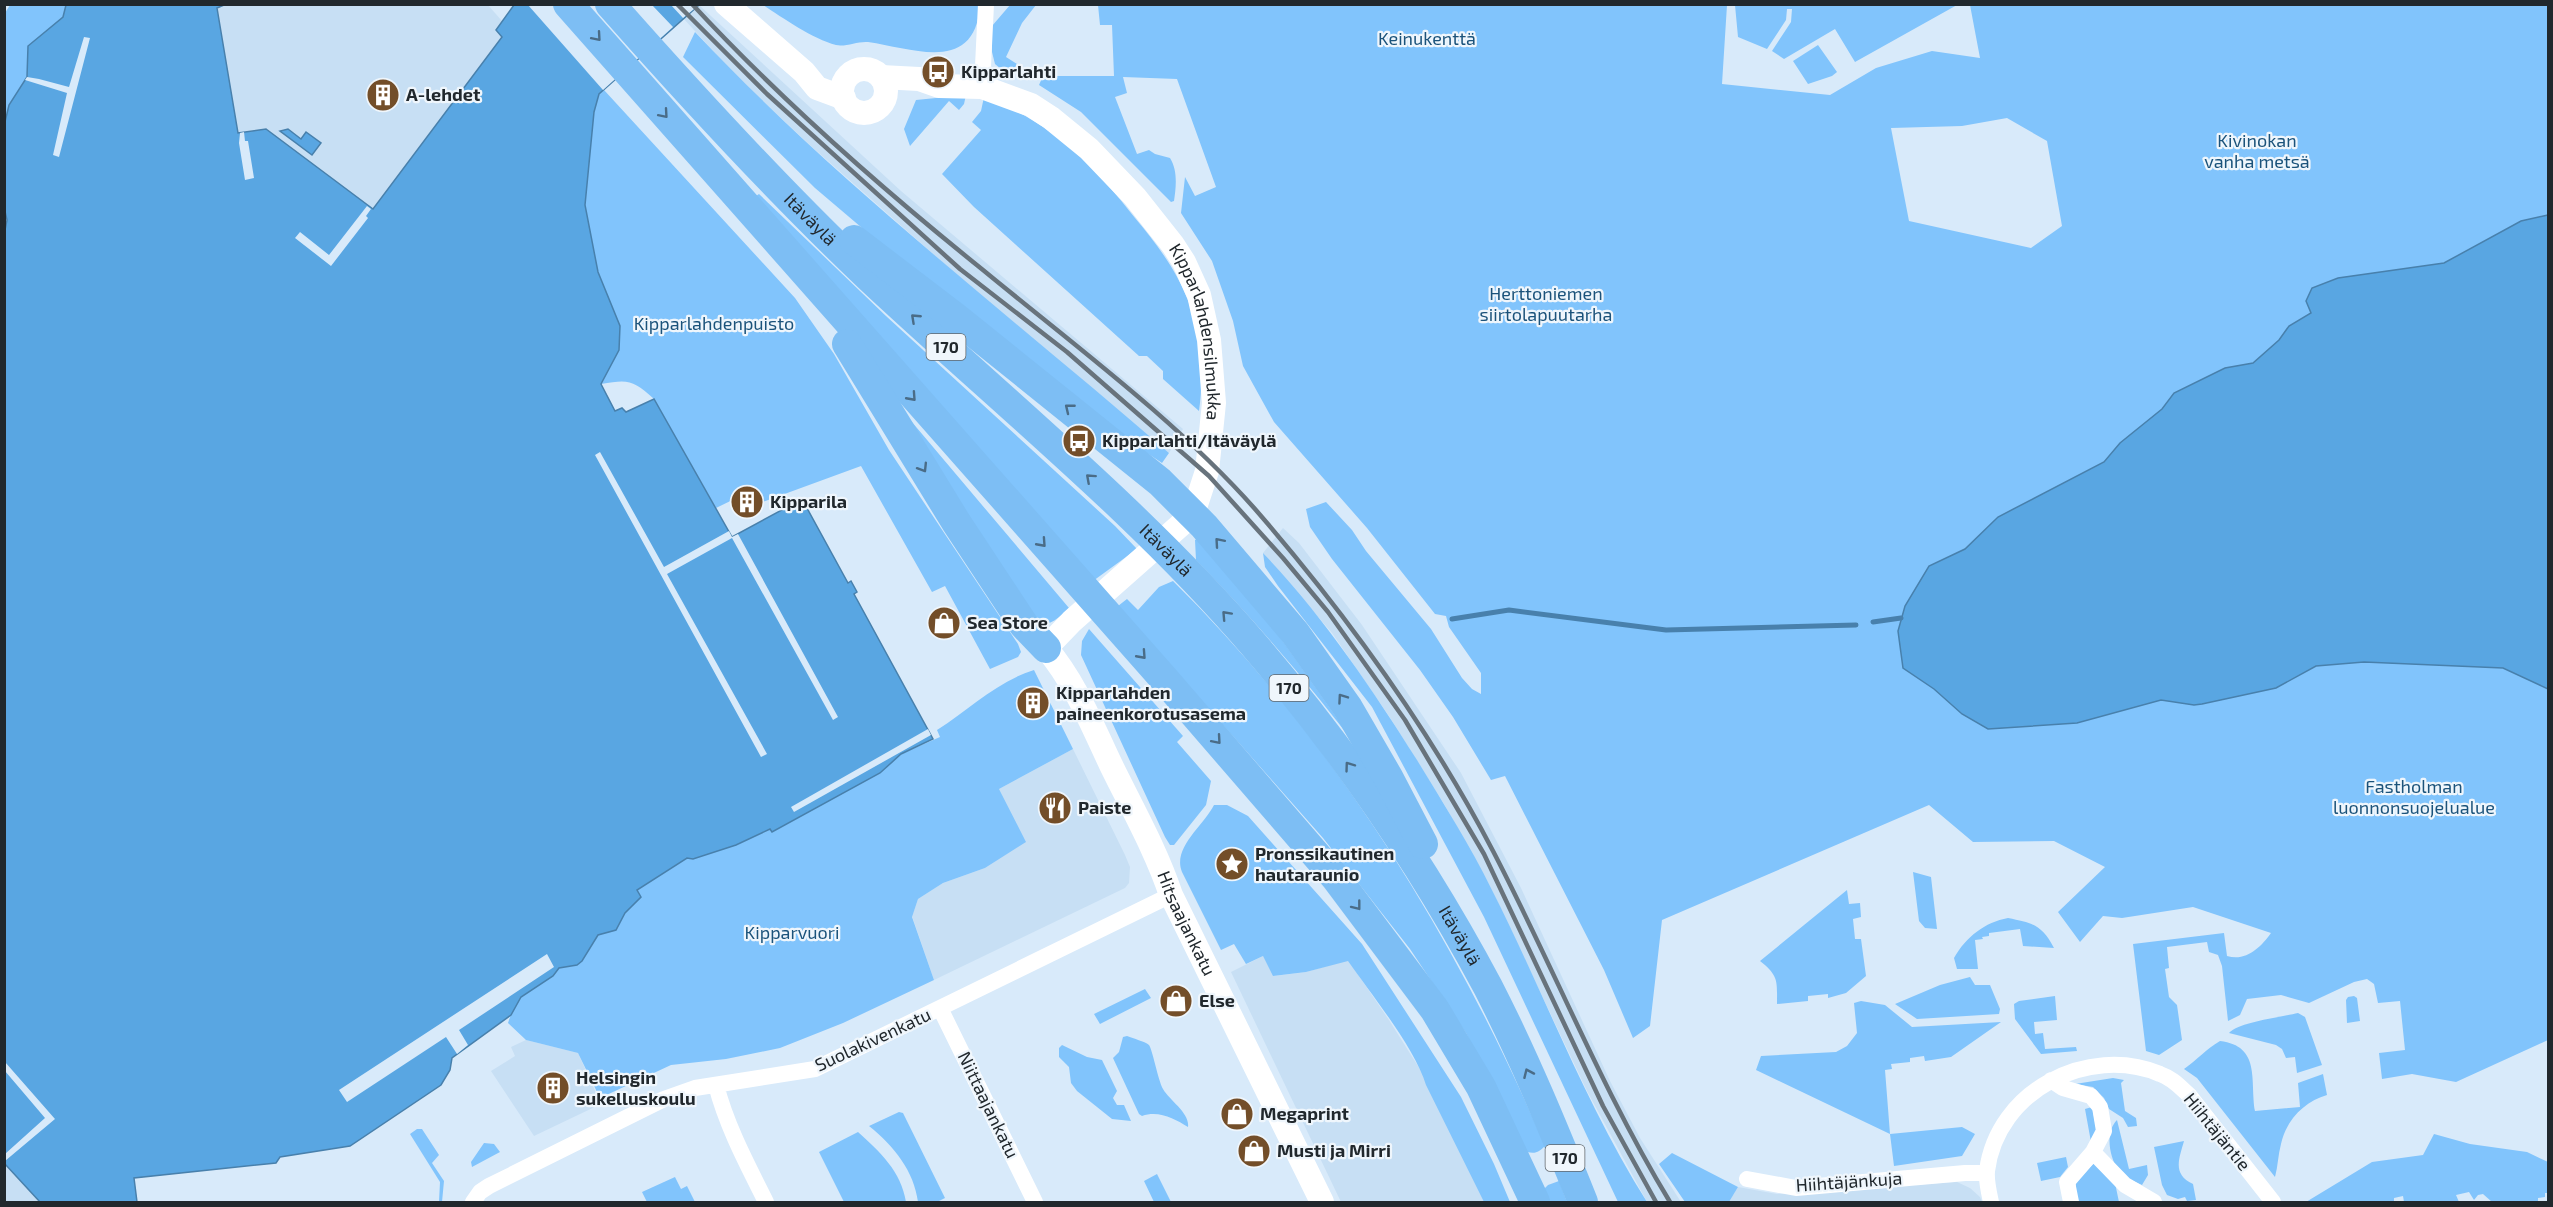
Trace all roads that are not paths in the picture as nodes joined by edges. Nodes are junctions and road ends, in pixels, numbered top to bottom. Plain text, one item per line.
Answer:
1 (568, 4) edge
2 (610, 4) edge
3 (726, 4) edge
4 (997, 4) edge
5 (985, 13) edge
6 (883, 87) junction
7 (982, 87) junction
8 (845, 88) junction
9 (763, 172) junction
10 (804, 275) junction
11 (1193, 514) junction
12 (1046, 648) junction
13 (1171, 895) junction
14 (1489, 990) junction
15 (940, 1008) junction
16 (1435, 1010) junction
17 (2051, 1080) junction
18 (717, 1085) junction
19 (1547, 1115) junction
20 (2093, 1152) junction
21 (1987, 1173) junction
22 (1747, 1179) dead end
23 (473, 1203) edge
24 (766, 1203) edge
25 (1035, 1203) edge
26 (1322, 1203) edge
27 (1518, 1203) edge
28 (1535, 1203) edge
29 (1582, 1203) edge
30 (1598, 1203) edge
31 (1991, 1203) edge
32 (2071, 1203) edge
33 (2154, 1203) edge
34 (2273, 1203) edge

1 -> 10 highway, 170
2 - 9 highway, Itäväylä / 170
3 - 8 main road
4 - 5 street
5 - 7 street
6 - 7 main road, Kipparlahdensilmukka
6 - 8 main road
6 - 8 main road
7 - 11 main road, Kipparlahdensilmukka
11 -> 9 highway
14 -> 9 highway, Itäväylä / 170
10 -> 12 highway
10 -> 16 highway, 170
11 - 12 main road, Kipparlahdensilmukka
14 -> 11 highway
12 - 13 main road, Hitsaajankatu
13 - 15 street, Suolakivenkatu
13 - 26 main road, Hitsaajankatu
19 -> 14 highway, Itäväylä / 170
15 - 18 street, Suolakivenkatu
15 - 25 street, Niittaajankatu
16 - 27 highway
16 - 28 highway, 170
17 - 20 street
17 - 21 street, Hiihtäjäntie
17 - 34 street, Hiihtäjäntie
18 - 23 street, Suolakivenkatu
18 - 24 street
19 - 29 highway, Itäväylä / 170
19 - 30 highway
20 - 32 street
20 - 33 street
21 - 22 street, Hiihtäjänkuja
21 - 31 street, Hiihtäjäntie

